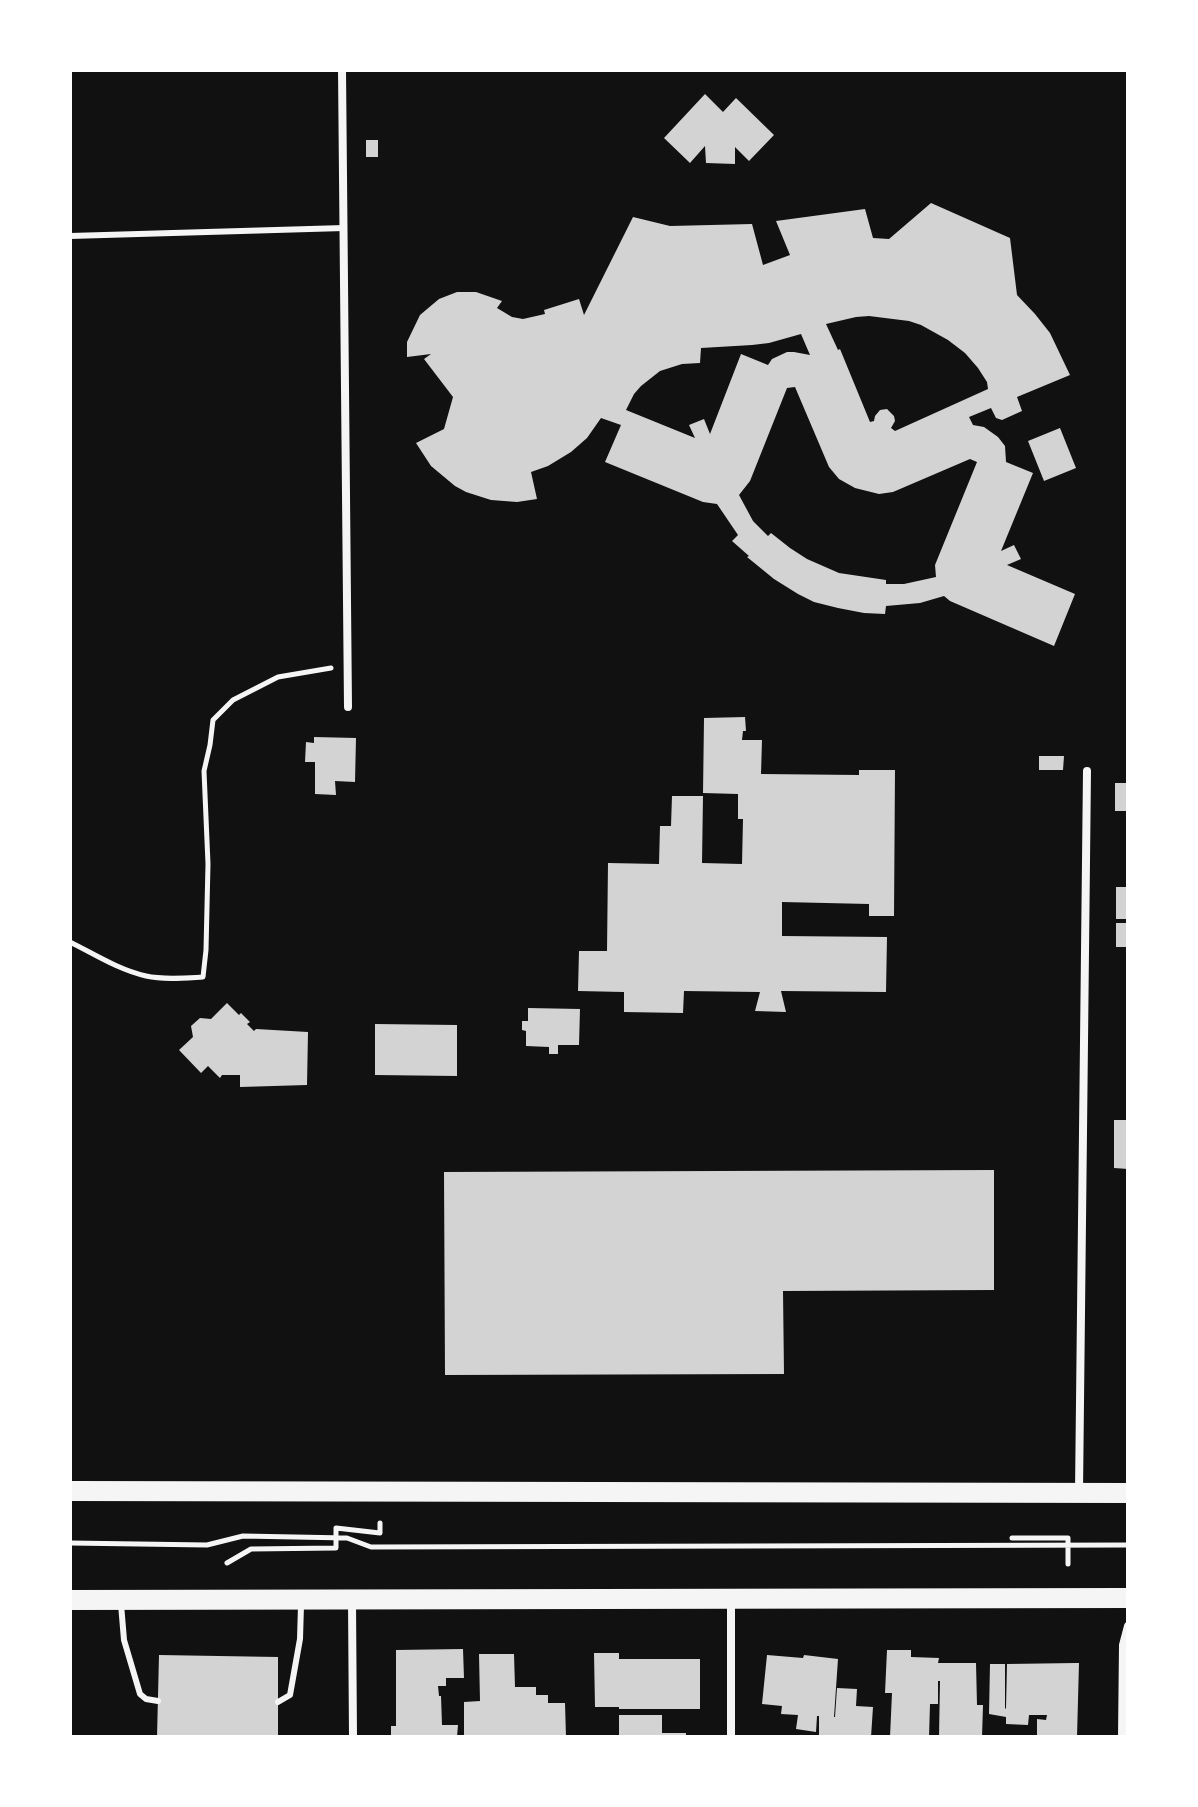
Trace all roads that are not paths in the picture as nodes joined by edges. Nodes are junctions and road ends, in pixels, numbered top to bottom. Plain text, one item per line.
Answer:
1 (342, 70) edge
2 (344, 228) junction
3 (70, 236) edge
4 (348, 707) dead end
5 (1087, 771) dead end
6 (70, 1491) edge
7 (1079, 1492) junction
8 (1128, 1493) edge
9 (1128, 1598) edge
10 (302, 1599) junction
11 (352, 1599) junction
12 (70, 1600) edge
13 (731, 1600) junction
14 (121, 1601) junction
15 (1128, 1626) edge
16 (158, 1701) dead end
17 (278, 1702) dead end
18 (353, 1737) edge
19 (731, 1737) edge
20 (1122, 1737) edge

1 - 2 street
2 - 3 lane
2 - 4 street
5 - 7 street
6 - 7 main road
7 - 8 main road
9 - 13 main road
10 - 11 main road
10 - 14 main road
10 - 17 lane
11 - 13 main road
11 - 18 street
12 - 14 main road
13 - 19 street
14 - 16 lane
15 - 20 street

